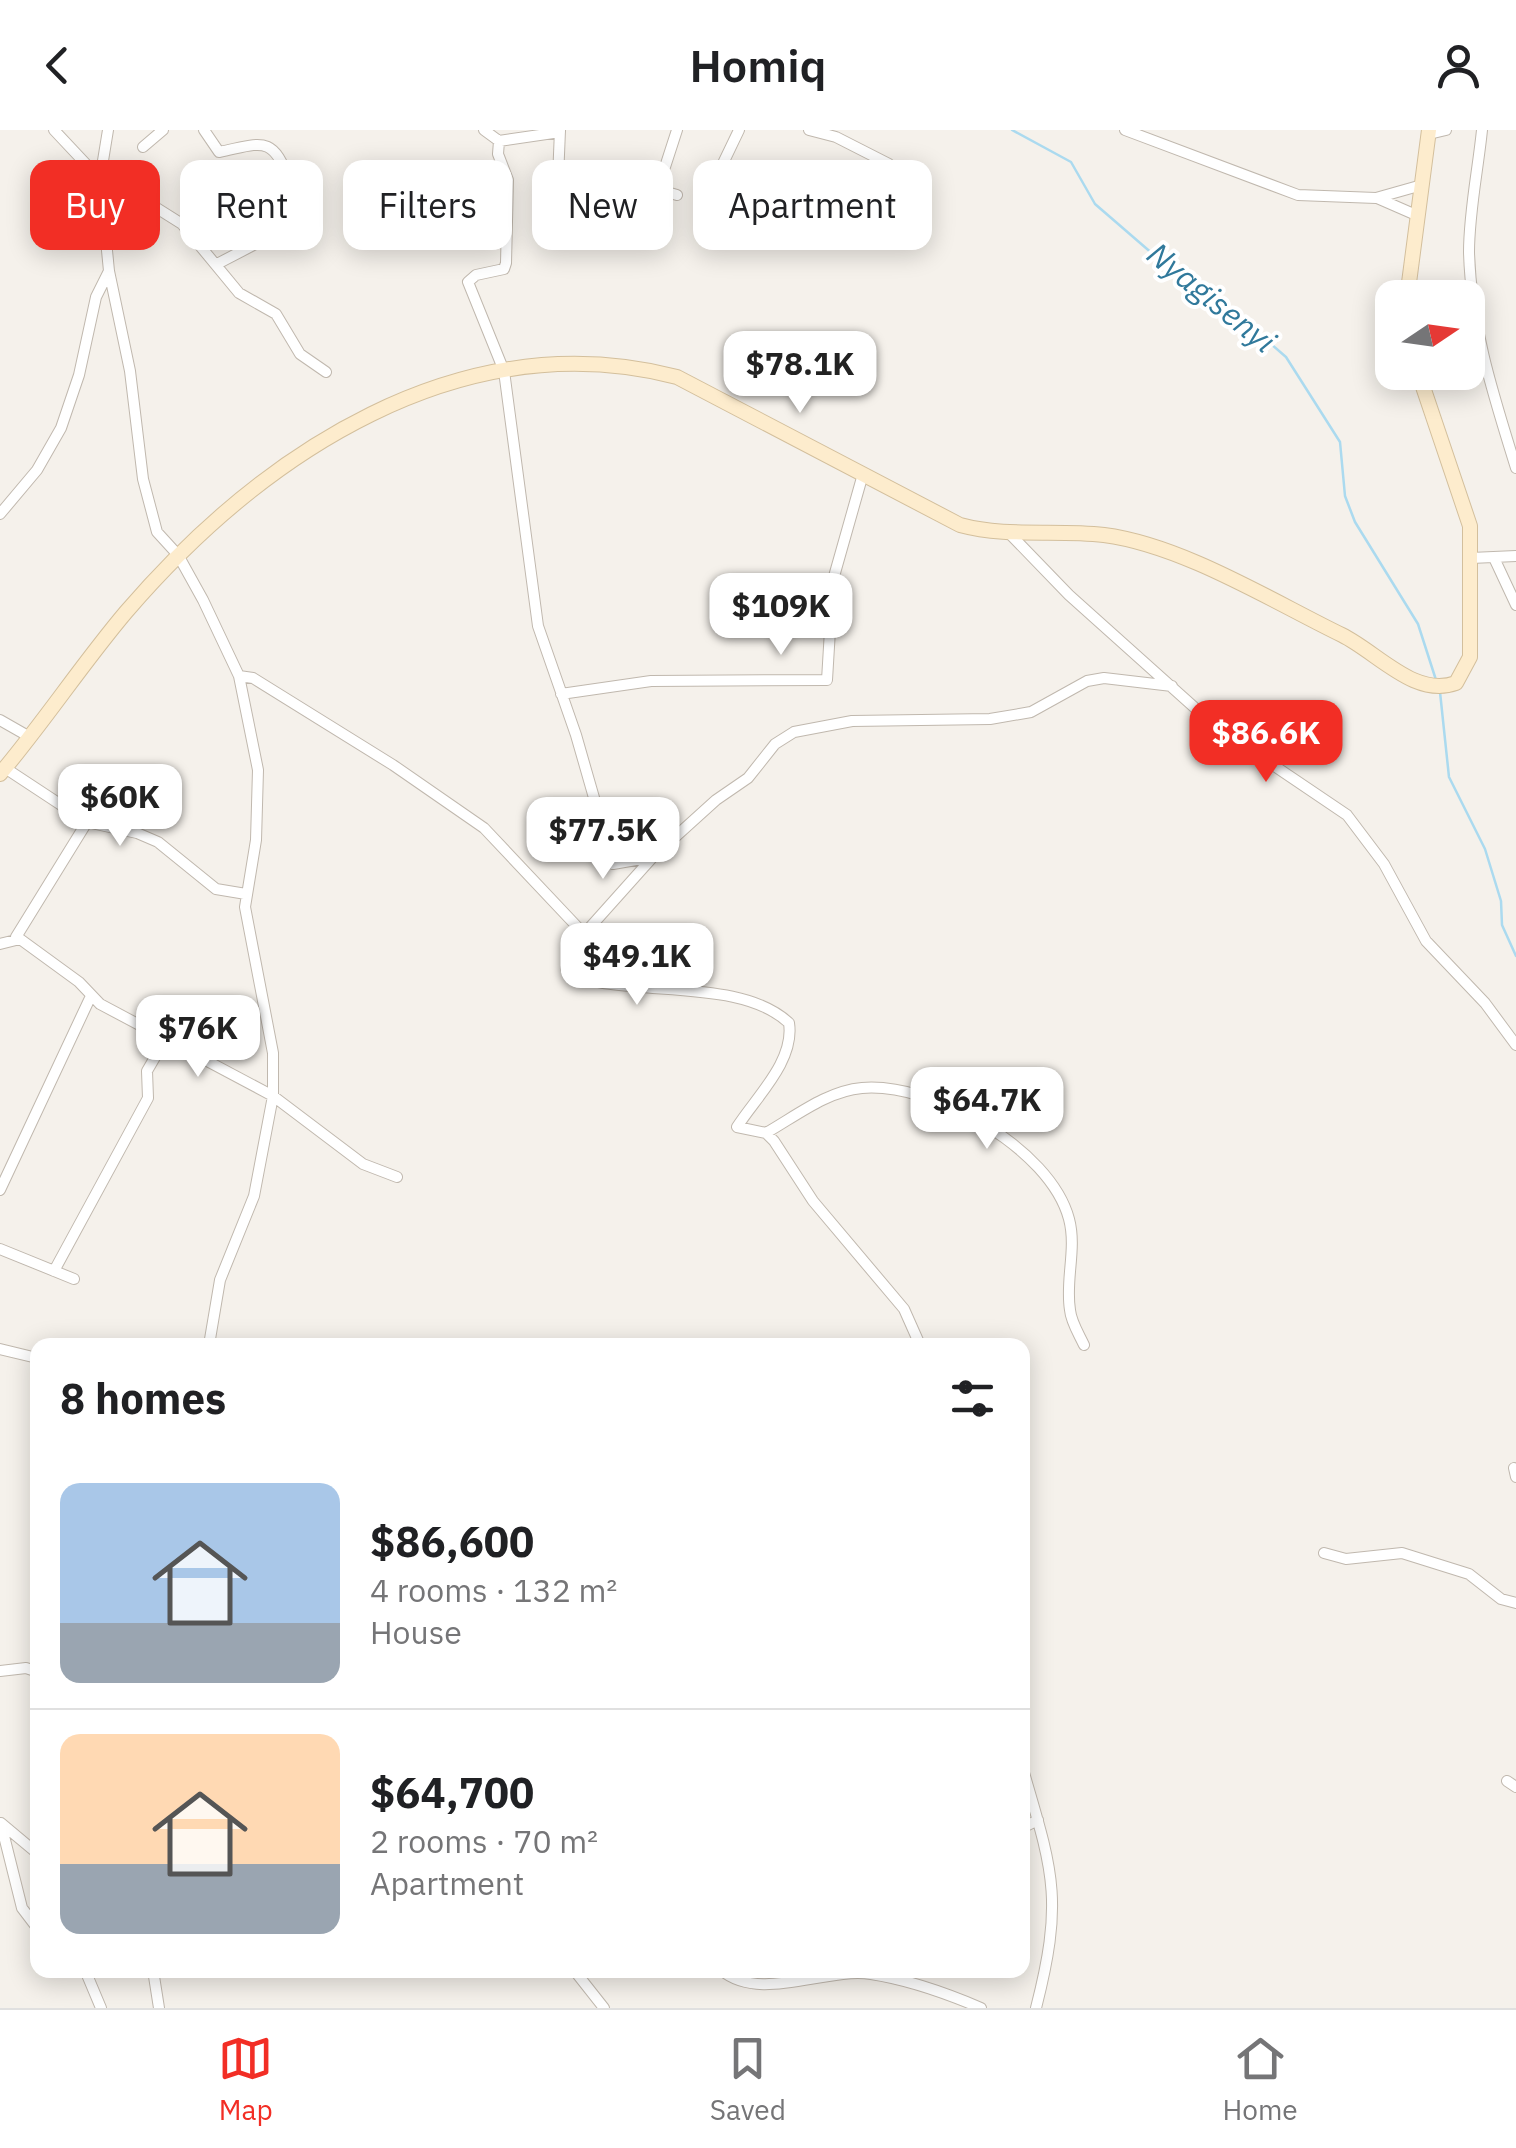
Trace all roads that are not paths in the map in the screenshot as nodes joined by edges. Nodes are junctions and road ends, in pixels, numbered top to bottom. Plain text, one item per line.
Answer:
1 (54, 130) edge
2 (108, 130) edge
3 (162, 130) edge
4 (204, 130) edge
5 (484, 130) edge
6 (678, 130) edge
7 (738, 130) edge
8 (809, 130) edge
9 (1125, 130) edge
10 (1446, 130) edge
11 (1482, 130) edge
12 (560, 131) edge
13 (1429, 132) edge
14 (499, 141) junction
15 (143, 147) dead end
16 (82, 160) edge
17 (103, 160) edge
18 (667, 160) edge
19 (724, 160) edge
20 (881, 160) edge
21 (1422, 185) junction
22 (678, 196) dead end
23 (1376, 198) junction
24 (160, 210) edge
25 (1416, 215) junction
26 (106, 250) edge
27 (217, 264) junction
28 (109, 271) junction
29 (1409, 280) edge
30 (504, 371) junction
31 (326, 372) dead end
32 (1424, 390) edge
33 (1516, 468) edge
34 (863, 474) junction
35 (0, 514) edge
36 (1009, 533) junction
37 (178, 555) junction
38 (1516, 556) edge
39 (1471, 558) junction
40 (1495, 560) junction
41 (1516, 605) edge
42 (239, 676) junction
43 (1172, 686) junction
44 (561, 694) junction
45 (0, 720) edge
46 (28, 736) junction
47 (2, 771) edge
48 (87, 822) junction
49 (653, 857) junction
50 (246, 894) junction
51 (584, 934) junction
52 (16, 937) junction
53 (0, 944) edge
54 (90, 998) junction
55 (165, 1040) junction
56 (1516, 1044) edge
57 (273, 1096) junction
58 (766, 1133) junction
59 (397, 1178) dead end
60 (0, 1190) edge
61 (0, 1249) edge
62 (54, 1271) junction
63 (74, 1279) dead end
64 (210, 1338) edge
65 (917, 1338) edge
66 (1084, 1345) dead end
67 (0, 1348) edge
68 (30, 1356) edge
69 (1324, 1552) dead end
70 (1516, 1602) edge
71 (30, 1669) edge
72 (0, 1672) edge
73 (1030, 1793) edge
74 (1038, 1820) junction
75 (1, 1823) edge
76 (1030, 1824) edge
77 (30, 1847) edge
78 (30, 1918) edge
79 (89, 1978) edge
80 (155, 1978) edge
81 (580, 1978) edge
82 (733, 1978) edge
83 (803, 1978) edge
84 (911, 1978) edge
85 (101, 2008) edge
86 (159, 2008) edge
87 (604, 2008) edge
88 (982, 2008) edge
89 (1036, 2008) edge

1 - 16 street
2 - 17 street
3 - 15 street
4 - 27 street
5 - 14 street
6 - 18 street
7 - 19 street
8 - 20 street
9 - 23 street
10 - 13 street
11 - 33 street
12 - 14 street
12 - 22 street
13 - 21 main road
14 - 30 street
21 - 23 street
21 - 25 main road
23 - 25 street
24 - 27 street
25 - 29 main road
26 - 28 street
27 - 31 street
28 - 35 street
28 - 37 street
30 - 34 main road
30 - 37 main road
30 - 44 street
32 - 39 main road
34 - 36 main road
34 - 44 street
36 - 39 main road
36 - 43 street
37 - 42 street
37 - 46 main road
38 - 40 street
39 - 40 street
40 - 41 street
42 - 50 street
42 - 51 street
43 - 49 street
43 - 56 street
44 - 49 street
45 - 46 street
46 - 47 main road
47 - 48 street
48 - 50 street
48 - 52 street
49 - 51 street
50 - 57 street
51 - 58 street
52 - 53 street
52 - 54 street
54 - 55 street
54 - 60 street
55 - 57 street
55 - 62 street
57 - 59 street
57 - 64 street
58 - 65 street
58 - 66 street
61 - 62 street
62 - 63 street
67 - 68 street
69 - 70 street
71 - 72 street
73 - 74 street
74 - 76 street
74 - 89 street
75 - 77 street
75 - 78 street
79 - 85 street
80 - 86 street
81 - 87 street
82 - 83 street
84 - 88 street

